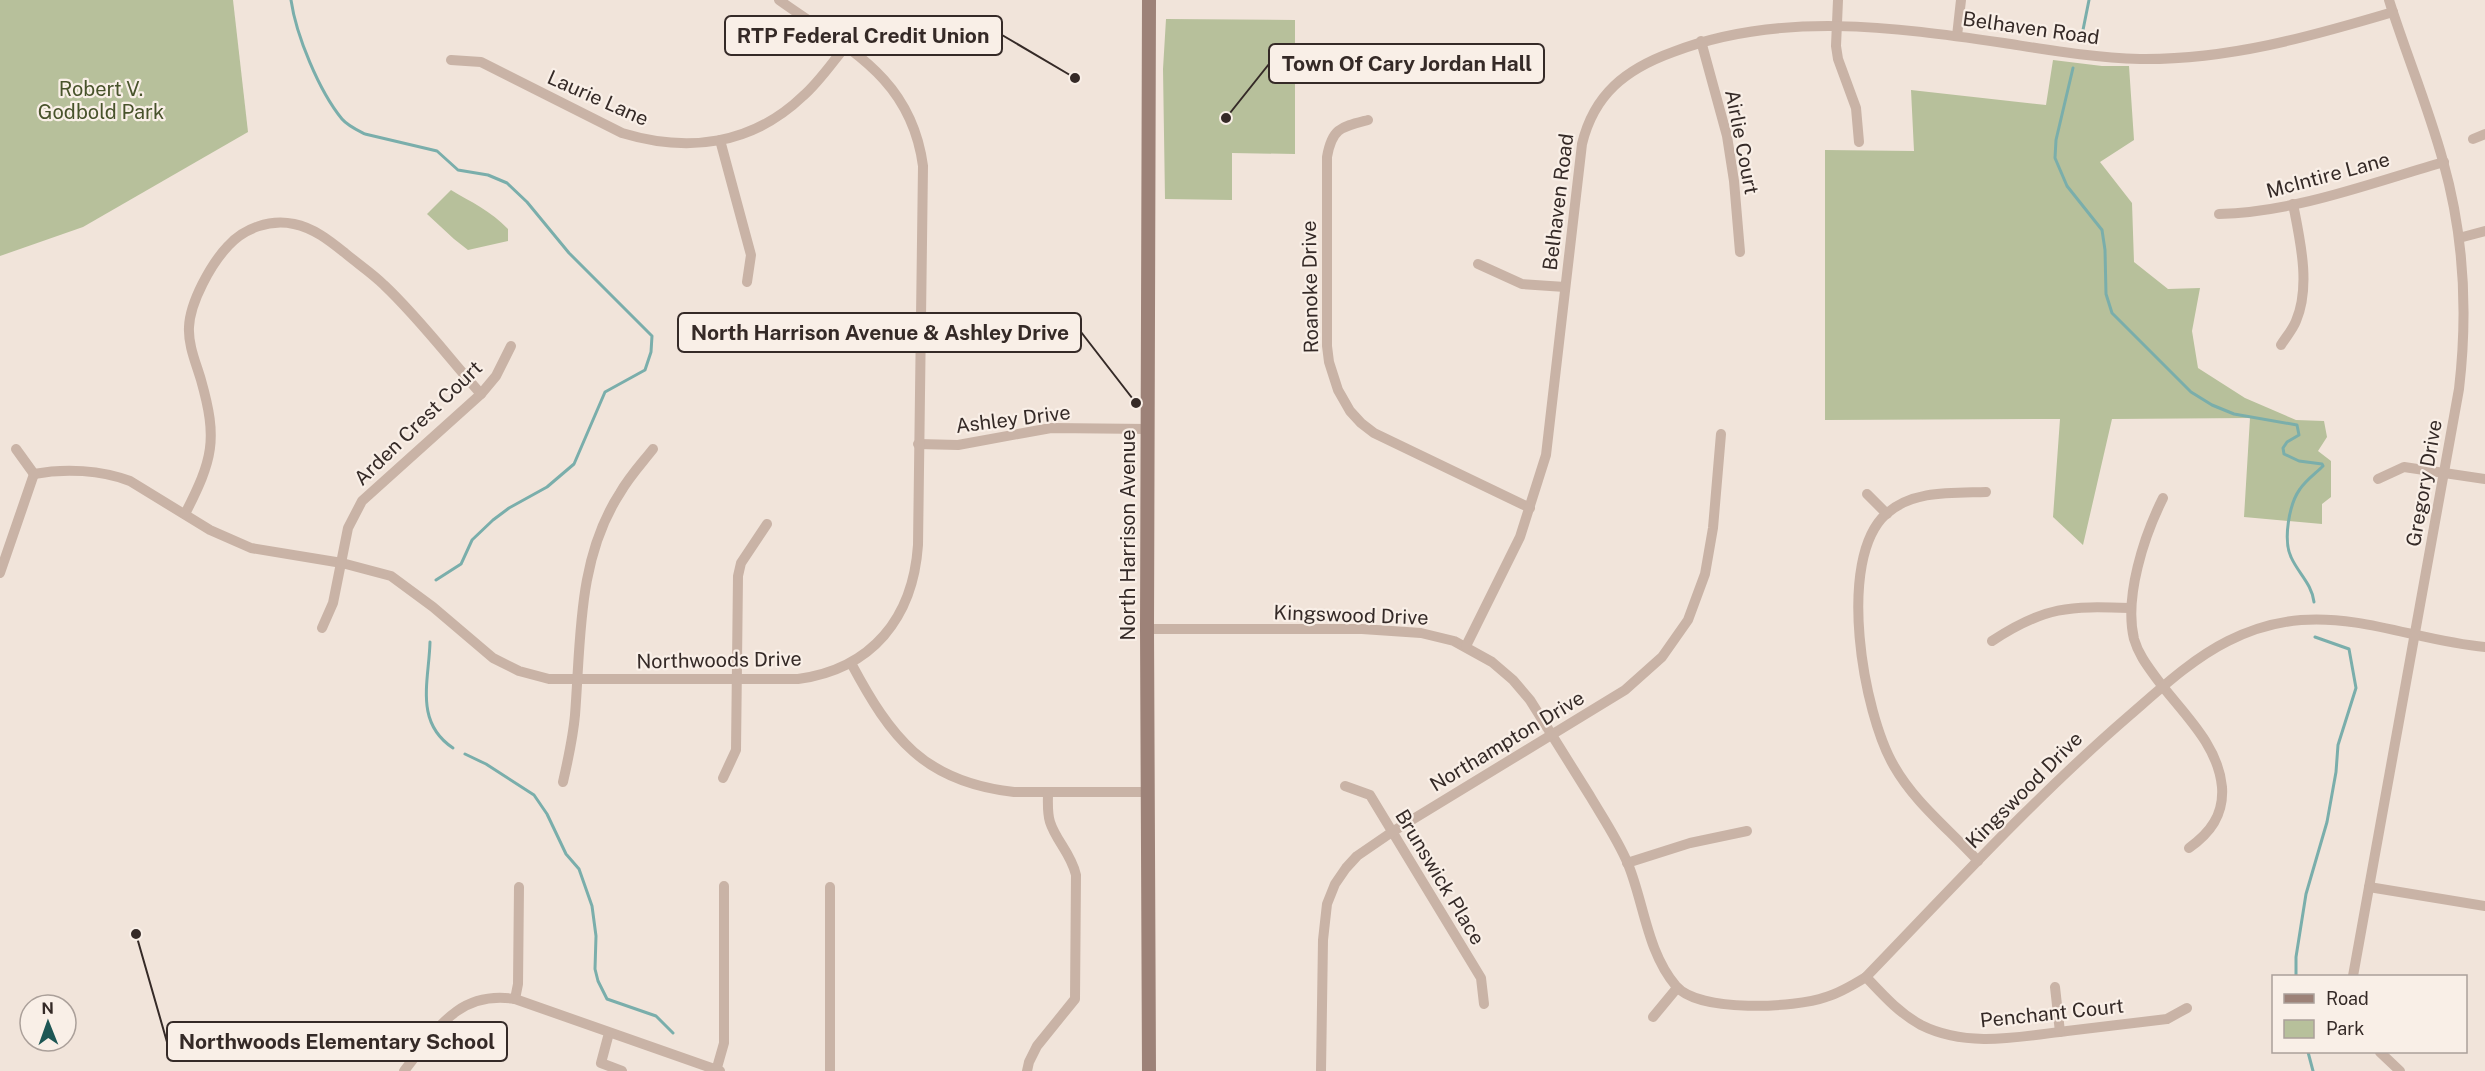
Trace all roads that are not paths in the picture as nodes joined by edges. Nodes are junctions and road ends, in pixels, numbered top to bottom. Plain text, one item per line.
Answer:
1 (779, 0) edge
2 (1149, 0) edge
3 (1838, 0) edge
4 (1961, 0) edge
5 (2389, 0) edge
6 (2393, 12) junction
7 (1836, 26) junction
8 (1957, 36) junction
9 (1701, 41) junction
10 (844, 47) junction
11 (451, 60) dead end
12 (1368, 120) dead end
13 (2485, 134) edge
14 (2473, 139) dead end
15 (720, 140) junction
16 (1859, 142) dead end
17 (2444, 162) junction
18 (2294, 204) junction
19 (2219, 214) dead end
20 (2485, 231) edge
21 (2459, 238) junction
22 (1740, 252) dead end
23 (1478, 264) dead end
24 (747, 282) dead end
25 (1565, 287) junction
26 (2281, 345) dead end
27 (511, 346) dead end
28 (481, 394) junction
29 (1149, 429) junction
30 (1721, 434) dead end
31 (918, 444) junction
32 (16, 449) dead end
33 (653, 449) dead end
34 (2445, 472) junction
35 (34, 474) junction
36 (2378, 479) dead end
37 (2485, 479) edge
38 (1986, 492) dead end
39 (1867, 494) dead end
40 (2163, 498) dead end
41 (1530, 508) junction
42 (185, 514) junction
43 (1887, 514) junction
44 (767, 524) dead end
45 (342, 563) junction
46 (0, 573) edge
47 (2130, 608) junction
48 (322, 628) dead end
49 (1147, 629) junction
50 (2414, 635) junction
51 (1992, 641) dead end
52 (1466, 646) junction
53 (2485, 647) edge
54 (850, 663) junction
55 (737, 679) junction
56 (577, 681) junction
57 (2163, 687) junction
58 (1553, 735) junction
59 (723, 778) dead end
60 (563, 782) dead end
61 (1345, 786) dead end
62 (1048, 792) junction
63 (1149, 792) junction
64 (1747, 831) dead end
65 (1392, 832) junction
66 (2189, 848) dead end
67 (1978, 861) junction
68 (1628, 863) junction
69 (519, 886) dead end
70 (724, 886) dead end
71 (2369, 887) junction
72 (830, 888) dead end
73 (2485, 906) edge
74 (2353, 975) edge
75 (1866, 977) junction
76 (2055, 987) dead end
77 (1677, 988) junction
78 (515, 999) junction
79 (1484, 1004) dead end
80 (2187, 1008) dead end
81 (1653, 1017) dead end
82 (2060, 1032) junction
83 (609, 1033) junction
84 (2381, 1053) edge
85 (404, 1071) edge
86 (622, 1071) edge
87 (718, 1071) edge
88 (830, 1071) edge
89 (1027, 1071) edge
90 (1149, 1071) edge
91 (1321, 1071) edge
92 (2400, 1071) edge

1 - 10 street, Northwoods Drive
2 - 29 main road, North Harrison Avenue
3 - 7 street
4 - 8 street
5 - 6 street, Gregory Drive
6 - 8 street, Belhaven Road
6 - 17 street, Gregory Drive
7 - 8 street, Belhaven Road
7 - 9 street, Belhaven Road
7 - 16 street
9 - 22 street, Airlie Court
9 - 25 street, Belhaven Road
10 - 15 street, Laurie Lane
10 - 31 street, Northwoods Drive
11 - 15 street, Laurie Lane
12 - 41 street, Roanoke Drive
13 - 14 street
15 - 24 street
17 - 18 street, McIntire Lane
17 - 21 street, Gregory Drive
18 - 19 street, McIntire Lane
18 - 26 street
20 - 21 street
21 - 34 street, Gregory Drive
23 - 25 street
25 - 41 street, Belhaven Road
27 - 28 street, Arden Crest Court
28 - 42 street
28 - 45 street, Arden Crest Court
29 - 31 street, Ashley Drive
29 - 49 main road, North Harrison Avenue
30 - 58 street, Northampton Drive
31 - 54 street, Northwoods Drive
32 - 35 street
33 - 56 street
34 - 36 street
34 - 37 street
34 - 50 street, Gregory Drive
35 - 42 street, Northwoods Drive
35 - 46 street
38 - 43 street
39 - 43 street
40 - 47 street
41 - 52 street, Belhaven Road
42 - 45 street, Northwoods Drive
43 - 67 street
44 - 55 street
45 - 48 street, Arden Crest Court
45 - 56 street, Northwoods Drive
47 - 51 street
47 - 57 street
49 - 52 street, Kingswood Drive
49 - 63 main road, North Harrison Avenue
50 - 53 street, Kingswood Drive
50 - 57 street, Kingswood Drive
50 - 71 street, Gregory Drive
52 - 58 street, Kingswood Drive
54 - 55 street, Northwoods Drive
54 - 62 street
55 - 56 street, Northwoods Drive
55 - 59 street
56 - 60 street
57 - 66 street
57 - 67 street, Kingswood Drive
58 - 65 street, Northampton Drive
58 - 68 street, Kingswood Drive
61 - 65 street, Brunswick Place
62 - 63 street
62 - 89 street
63 - 90 main road, North Harrison Avenue
64 - 68 street
65 - 79 street, Brunswick Place
65 - 91 street, Northampton Drive
67 - 75 street, Kingswood Drive
68 - 77 street, Kingswood Drive
69 - 78 street
70 - 87 street
71 - 73 street
71 - 74 street, Gregory Drive
72 - 88 street
75 - 77 street, Kingswood Drive
75 - 82 street, Penchant Court
76 - 82 street
77 - 81 street
78 - 83 street
78 - 85 street
80 - 82 street, Penchant Court
83 - 86 street
83 - 87 street
84 - 92 street

